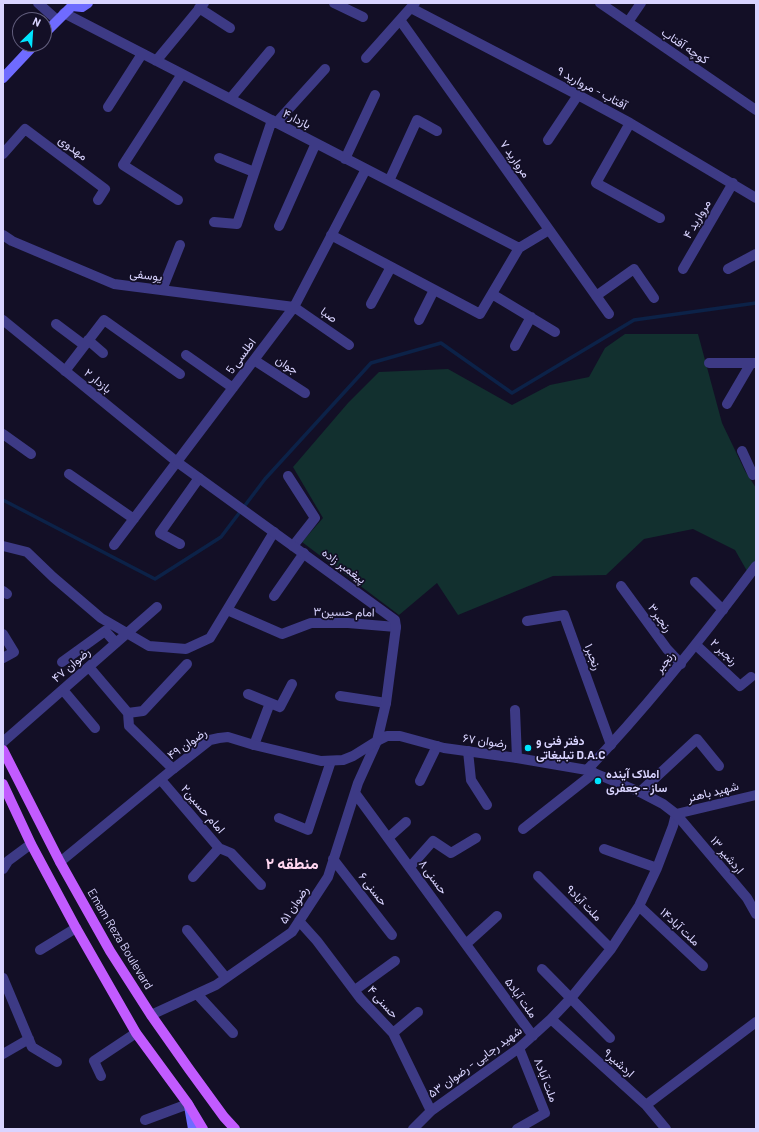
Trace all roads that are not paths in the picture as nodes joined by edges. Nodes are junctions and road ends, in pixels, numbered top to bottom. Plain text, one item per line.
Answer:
1 (38, 3) edge
2 (88, 3) edge
3 (334, 3) edge
4 (600, 3) edge
5 (641, 3) edge
6 (73, 5) edge
7 (201, 5) edge
8 (413, 6) edge
9 (61, 17) junction
10 (363, 17) dead end
11 (400, 20) junction
12 (628, 22) junction
13 (52, 26) edge
14 (230, 28) dead end
15 (270, 51) dead end
16 (27, 52) edge
17 (142, 54) junction
18 (366, 58) dead end
19 (156, 61) junction
20 (325, 69) dead end
21 (5, 73) edge
22 (182, 74) junction
23 (375, 95) dead end
24 (578, 95) junction
25 (230, 99) junction
26 (108, 107) dead end
27 (756, 110) edge
28 (274, 122) junction
29 (630, 123) junction
30 (437, 131) dead end
31 (548, 140) dead end
32 (316, 143) junction
33 (3, 154) edge
34 (219, 158) dead end
35 (345, 159) junction
36 (366, 169) junction
37 (254, 172) junction
38 (389, 181) junction
39 (733, 183) junction
40 (756, 198) edge
41 (98, 200) dead end
42 (178, 200) dead end
43 (660, 218) dead end
44 (214, 222) dead end
45 (279, 226) dead end
46 (549, 230) junction
47 (3, 235) edge
48 (331, 235) junction
49 (180, 245) dead end
50 (518, 248) junction
51 (756, 254) edge
52 (391, 267) junction
53 (683, 269) dead end
54 (728, 269) dead end
55 (162, 290) junction
56 (434, 290) junction
57 (492, 294) junction
58 (596, 296) junction
59 (654, 298) dead end
60 (371, 304) dead end
61 (294, 307) junction
62 (609, 314) dead end
63 (531, 317) junction
64 (3, 320) edge
65 (419, 320) dead end
66 (56, 324) dead end
67 (555, 332) dead end
68 (86, 343) junction
69 (349, 345) dead end
70 (515, 346) dead end
71 (103, 354) dead end
72 (186, 355) dead end
73 (254, 360) junction
74 (709, 363) dead end
75 (753, 364) edge
76 (65, 371) junction
77 (180, 374) dead end
78 (233, 388) junction
79 (305, 393) dead end
80 (727, 404) dead end
81 (3, 434) edge
82 (742, 451) dead end
83 (31, 454) dead end
84 (177, 462) junction
85 (756, 473) edge
86 (69, 474) dead end
87 (288, 476) dead end
88 (199, 478) junction
89 (134, 519) junction
90 (274, 532) junction
91 (180, 544) dead end
92 (114, 545) dead end
93 (3, 546) edge
94 (293, 546) junction
95 (304, 553) junction
96 (756, 566) edge
97 (695, 582) dead end
98 (620, 586) dead end
99 (274, 596) dead end
100 (157, 607) dead end
101 (227, 610) junction
102 (723, 610) junction
103 (527, 621) dead end
104 (396, 627) junction
105 (127, 633) junction
106 (3, 634) edge
107 (116, 643) junction
108 (696, 645) junction
109 (3, 658) edge
110 (62, 662) dead end
111 (187, 664) dead end
112 (681, 664) junction
113 (89, 667) junction
114 (751, 677) dead end
115 (292, 684) dead end
116 (63, 690) junction
117 (248, 694) dead end
118 (340, 696) dead end
119 (386, 703) junction
120 (270, 704) junction
121 (515, 710) dead end
122 (128, 713) junction
123 (95, 728) dead end
124 (377, 741) junction
125 (3, 742) edge
126 (254, 745) junction
127 (611, 745) junction
128 (437, 746) junction
129 (3, 750) edge
130 (468, 751) junction
131 (517, 758) junction
132 (332, 761) junction
133 (719, 766) dead end
134 (173, 769) junction
135 (590, 771) junction
136 (161, 780) junction
137 (420, 781) dead end
138 (5, 792) edge
139 (640, 792) junction
140 (355, 793) junction
141 (756, 795) edge
142 (487, 805) dead end
143 (676, 814) junction
144 (279, 818) dead end
145 (406, 822) dead end
146 (523, 829) dead end
147 (388, 838) junction
148 (476, 838) dead end
149 (31, 844) junction
150 (219, 848) junction
151 (604, 849) dead end
152 (333, 859) junction
153 (60, 862) junction
154 (410, 867) junction
155 (657, 868) junction
156 (3, 869) edge
157 (538, 876) dead end
158 (193, 877) dead end
159 (262, 885) dead end
160 (639, 906) junction
161 (756, 914) edge
162 (497, 916) dead end
163 (299, 921) junction
164 (76, 928) junction
165 (187, 930) dead end
166 (392, 935) dead end
167 (466, 944) junction
168 (611, 949) junction
169 (40, 950) dead end
170 (395, 961) dead end
171 (703, 966) dead end
172 (542, 969) dead end
173 (489, 976) joint
174 (3, 978) edge
175 (226, 978) junction
176 (355, 990) junction
177 (197, 994) junction
178 (571, 998) junction
179 (418, 1012) dead end
180 (151, 1015) junction
181 (551, 1019) junction
182 (756, 1022) edge
183 (136, 1033) junction
184 (233, 1033) dead end
185 (393, 1033) junction
186 (533, 1036) junction
187 (610, 1038) dead end
188 (29, 1039) junction
189 (520, 1048) junction
190 (3, 1054) edge
191 (57, 1062) dead end
192 (101, 1076) dead end
193 (188, 1104) junction
194 (646, 1105) junction
195 (431, 1111) junction
196 (224, 1117) junction
197 (145, 1120) dead end
198 (417, 1127) edge
199 (193, 1129) edge
200 (203, 1129) edge
201 (229, 1129) edge
202 (235, 1129) edge
203 (516, 1129) edge
204 (666, 1129) edge

1 - 9 street, بازدار۴
2 - 6 main road
3 - 10 street
4 - 12 street, کوچه آفتاب
5 - 12 street
6 - 9 main road
7 - 14 street
7 - 19 street
8 - 11 street
8 - 24 street, آفتاب - مروارید ۹
9 - 13 main road
9 - 17 street, بازدار۴
11 - 18 street
11 - 46 street, مروارید ۷
12 - 27 street, کوچه آفتاب
15 - 25 street
16 - 21 main road
17 - 19 street, بازدار۴
17 - 26 street
19 - 22 street, بازدار۴
20 - 28 street
22 - 25 street, بازدار۴
22 - 42 street
23 - 35 street
24 - 29 street, آفتاب - مروارید ۹
24 - 31 street
25 - 28 street, بازدار۴
28 - 32 street, بازدار۴
28 - 37 street
29 - 39 street, آفتاب - مروارید ۹
29 - 43 street
30 - 38 street
32 - 35 street, بازدار۴
32 - 45 street
33 - 41 street, مهدوی
34 - 37 street
35 - 36 street, بازدار۴
36 - 38 street, بازدار۴
36 - 48 street, اطلسی 5
37 - 44 street
38 - 50 street, بازدار۴
39 - 40 street, آفتاب - مروارید ۹
39 - 53 street, مروارید ۴
46 - 50 street
46 - 58 street, مروارید ۷
47 - 55 street, یوسفی
48 - 52 street
48 - 61 street, اطلسی 5
49 - 55 street
50 - 57 street
51 - 54 street
52 - 56 street
52 - 60 street
55 - 61 street, یوسفی
56 - 57 street
56 - 65 street
57 - 63 street
58 - 59 street
58 - 62 street, مروارید ۷
61 - 69 street, صبا
61 - 73 street, اطلسی 5
63 - 67 street
63 - 70 street
64 - 76 street, بازدار ۲
66 - 68 street
68 - 71 street
68 - 76 street
68 - 77 street
72 - 78 street
73 - 78 street, اطلسی 5
73 - 79 street, جوان
74 - 75 street
75 - 80 street
76 - 84 street, بازدار ۲
78 - 84 street, اطلسی 5
81 - 83 street
82 - 85 street
84 - 88 street, پیغمبر زاده
84 - 89 street, اطلسی 5
86 - 89 street
87 - 94 street
88 - 90 street, پیغمبر زاده
88 - 91 street
89 - 92 street, اطلسی 5
90 - 94 street, پیغمبر زاده
90 - 101 street
93 - 105 street
94 - 95 street, پیغمبر زاده
95 - 99 street
95 - 104 street, پیغمبر زاده
96 - 102 street, رنجبر
97 - 102 street
98 - 112 street, رنجبر۳
100 - 105 street, رضوان ۴۷
101 - 104 street, امام حسین۳
101 - 105 street
102 - 108 street, رنجبر
103 - 127 street, رنجبر۱
104 - 119 street
105 - 107 street, رضوان ۴۷
106 - 109 street
107 - 110 street
107 - 113 street, رضوان ۴۷
108 - 112 street, رنجبر
108 - 114 street, رنجبر ۲
111 - 122 street
112 - 127 street, رنجبر
113 - 116 street, رضوان ۴۷
113 - 122 street
115 - 120 street
116 - 123 street
116 - 125 street, رضوان ۴۷
117 - 120 street
118 - 119 street
119 - 124 street
120 - 126 street
121 - 131 street
122 - 134 street
124 - 128 street, رضوان ۶۷
124 - 132 street, رضوان ۴۹
124 - 140 street, رضوان ۵۱
126 - 132 street, رضوان ۴۹
126 - 134 street, رضوان ۴۹
127 - 135 street, رنجبر
128 - 130 street, رضوان ۶۷
128 - 137 street
129 - 153 main road, Emam Reza Boulevard
130 - 131 street, رضوان ۶۷
130 - 142 street
131 - 135 street, رضوان ۶۷
132 - 144 street
133 - 139 street
134 - 136 street, رضوان ۴۹
135 - 139 street, رضوان ۶۷
135 - 146 street, رنجبر
136 - 150 street, امام حسین۲
136 - 153 street, رضوان ۴۹
138 - 149 main road
139 - 143 street, رضوان ۶۷
140 - 147 street, حسنی ۸
140 - 152 street, رضوان ۵۱
141 - 143 street, شهید باهنر
143 - 155 street, شهید رجایی - رضوان ۵۳
143 - 161 street, اردشیر ۱۳
145 - 147 street
147 - 154 street, حسنی ۸
148 - 154 street
149 - 156 street
149 - 164 main road
150 - 158 street
150 - 159 street, امام حسین۲
151 - 155 street
152 - 163 street, رضوان ۵۱
152 - 166 street, حسنی ۶
153 - 180 main road, Emam Reza Boulevard
154 - 167 street, حسنی ۸
155 - 160 street, شهید رجایی - رضوان ۵۳
157 - 168 street, ملت آباد۹
160 - 168 street, شهید رجایی - رضوان ۵۳
160 - 171 street, ملت آباد۱۴
162 - 167 street
163 - 175 street, رضوان ۵۱
163 - 176 street, حسنی ۴
164 - 169 street
164 - 183 main road
165 - 175 street
167 - 173 street, حسنی ۸
168 - 178 street, شهید رجایی - رضوان ۵۳
170 - 176 street
172 - 178 street
173 - 186 street, ملت آباد۵
174 - 188 street
175 - 177 street, رضوان ۵۱
176 - 185 street, حسنی ۴
177 - 180 street, رضوان ۵۱
177 - 184 street
178 - 181 street, شهید رجایی - رضوان ۵۳
178 - 187 street
179 - 185 street
180 - 196 main road, Emam Reza Boulevard
181 - 186 street, شهید رجایی - رضوان ۵۳
181 - 194 street, اردشیر۹
182 - 194 street
183 - 192 street
183 - 193 main road
185 - 195 street, حسنی ۴
186 - 189 street, شهید رجایی - رضوان ۵۳
188 - 190 street
188 - 191 street
189 - 195 street, شهید رجایی - رضوان ۵۳
189 - 203 street, ملت آباد۸
193 - 197 street
193 - 199 main road
193 - 200 main road
194 - 204 street, اردشیر۹
195 - 198 street, شهید رجایی - رضوان ۵۳
196 - 201 main road
196 - 202 main road, Emam Reza Boulevard

